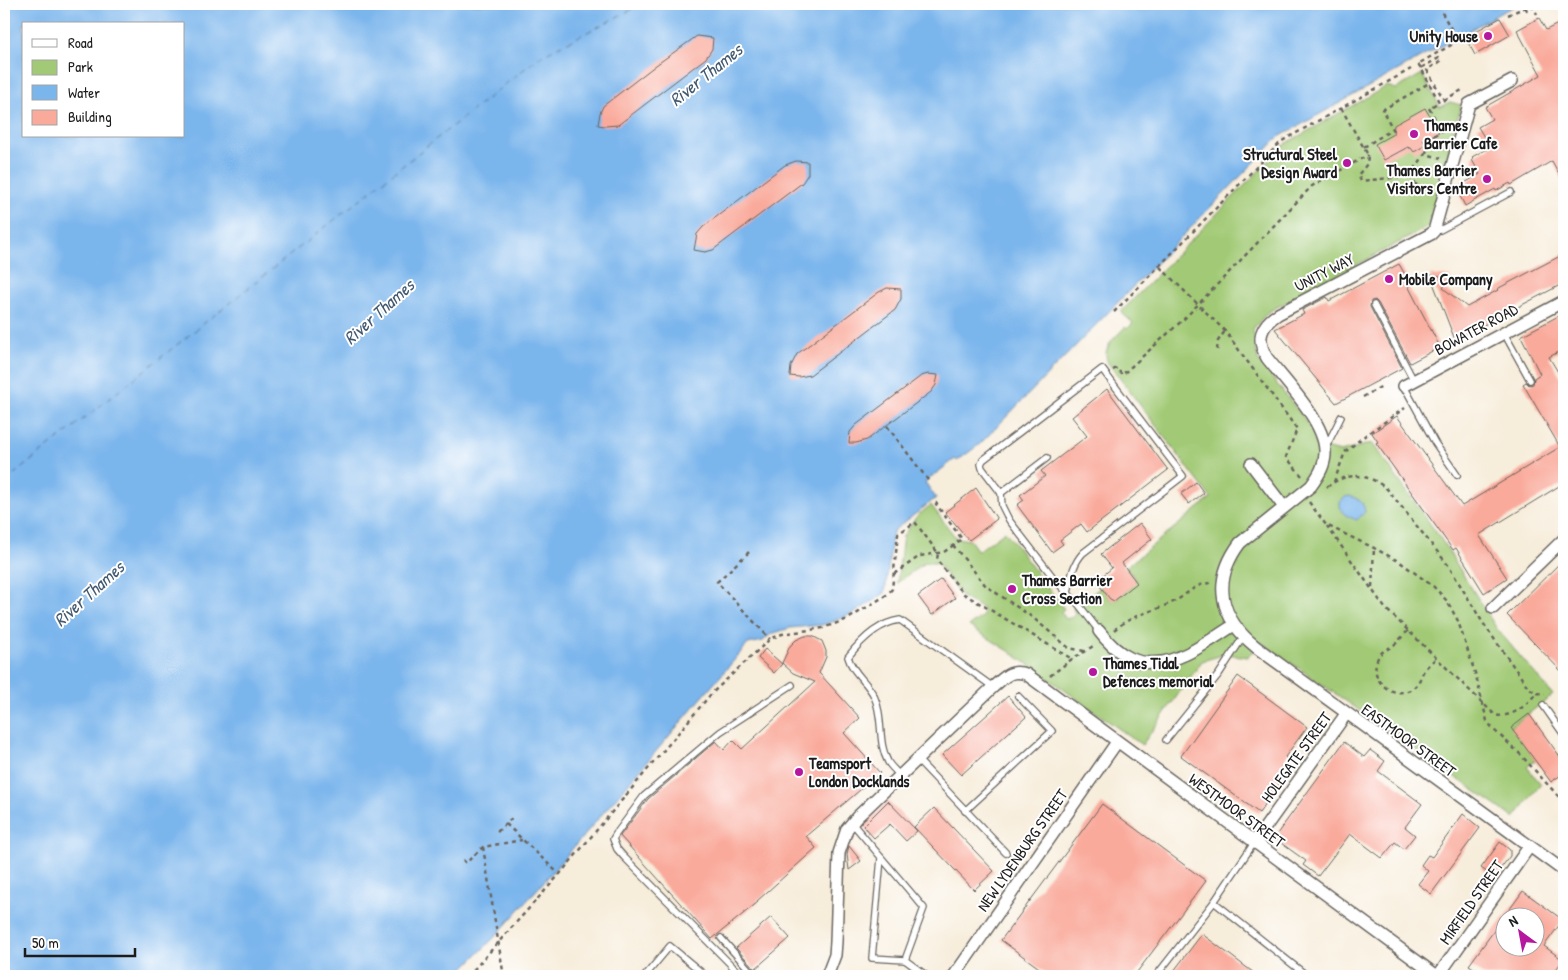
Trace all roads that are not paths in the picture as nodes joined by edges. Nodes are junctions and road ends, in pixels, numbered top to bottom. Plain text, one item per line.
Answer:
1 (1512, 81) dead end
2 (1512, 192) dead end
3 (1434, 231) junction
4 (1564, 301) edge
5 (1374, 305) dead end
6 (1504, 333) junction
7 (1530, 380) dead end
8 (1409, 383) junction
9 (1341, 417) dead end
10 (1325, 449) junction
11 (1047, 458) dead end
12 (1251, 464) dead end
13 (1456, 475) dead end
14 (1001, 493) junction
15 (1284, 507) junction
16 (1564, 539) edge
17 (1068, 593) junction
18 (1493, 608) dead end
19 (1099, 631) joint
20 (1238, 631) junction
21 (792, 686) dead end
22 (993, 687) junction
23 (1018, 696) dead end
24 (1543, 706) dead end
25 (1346, 714) junction
26 (1564, 735) edge
27 (1166, 740) dead end
28 (1116, 742) junction
29 (918, 760) junction
30 (901, 777) junction
31 (965, 811) junction
32 (852, 823) junction
33 (1254, 843) junction
34 (1530, 847) junction
35 (1006, 853) dead end
36 (882, 858) junction
37 (1564, 871) edge
38 (1214, 902) junction
39 (721, 938) dead end
40 (905, 960) junction
41 (959, 975) edge
42 (1306, 975) dead end
43 (645, 976) edge
44 (706, 976) edge
45 (742, 976) edge
46 (755, 976) edge
47 (827, 976) edge
48 (927, 976) edge
49 (1156, 976) edge
50 (1438, 976) edge

1 - 3 street
2 - 3 lane
3 - 10 street, UNITY WAY
4 - 6 street, BOWATER ROAD
5 - 8 lane
6 - 7 lane
6 - 8 street, BOWATER ROAD
8 - 13 lane
9 - 10 lane
10 - 15 street, UNITY WAY
11 - 14 lane
12 - 15 street
14 - 17 lane
14 - 17 lane
15 - 20 street, UNITY WAY
16 - 18 street
17 - 19 lane
19 - 20 street
20 - 25 street, EASTMOOR STREET
20 - 27 lane
21 - 45 lane
22 - 28 street, WESTMOOR STREET
22 - 29 street
22 - 30 lane
23 - 31 lane
24 - 26 lane
25 - 33 street, HOLEGATE STREET
25 - 34 street, EASTMOOR STREET
28 - 33 street, WESTMOOR STREET
28 - 41 street, NEW LYDENBURG STREET
29 - 30 street
29 - 31 lane
30 - 32 street
31 - 35 lane
32 - 36 lane
32 - 47 street
33 - 38 lane
33 - 50 street, WESTMOOR STREET
34 - 37 street, EASTMOOR STREET
34 - 50 street, MIRFIELD STREET
36 - 40 lane
36 - 40 lane
38 - 42 lane
38 - 49 lane
39 - 46 lane
40 - 48 lane
43 - 44 lane

